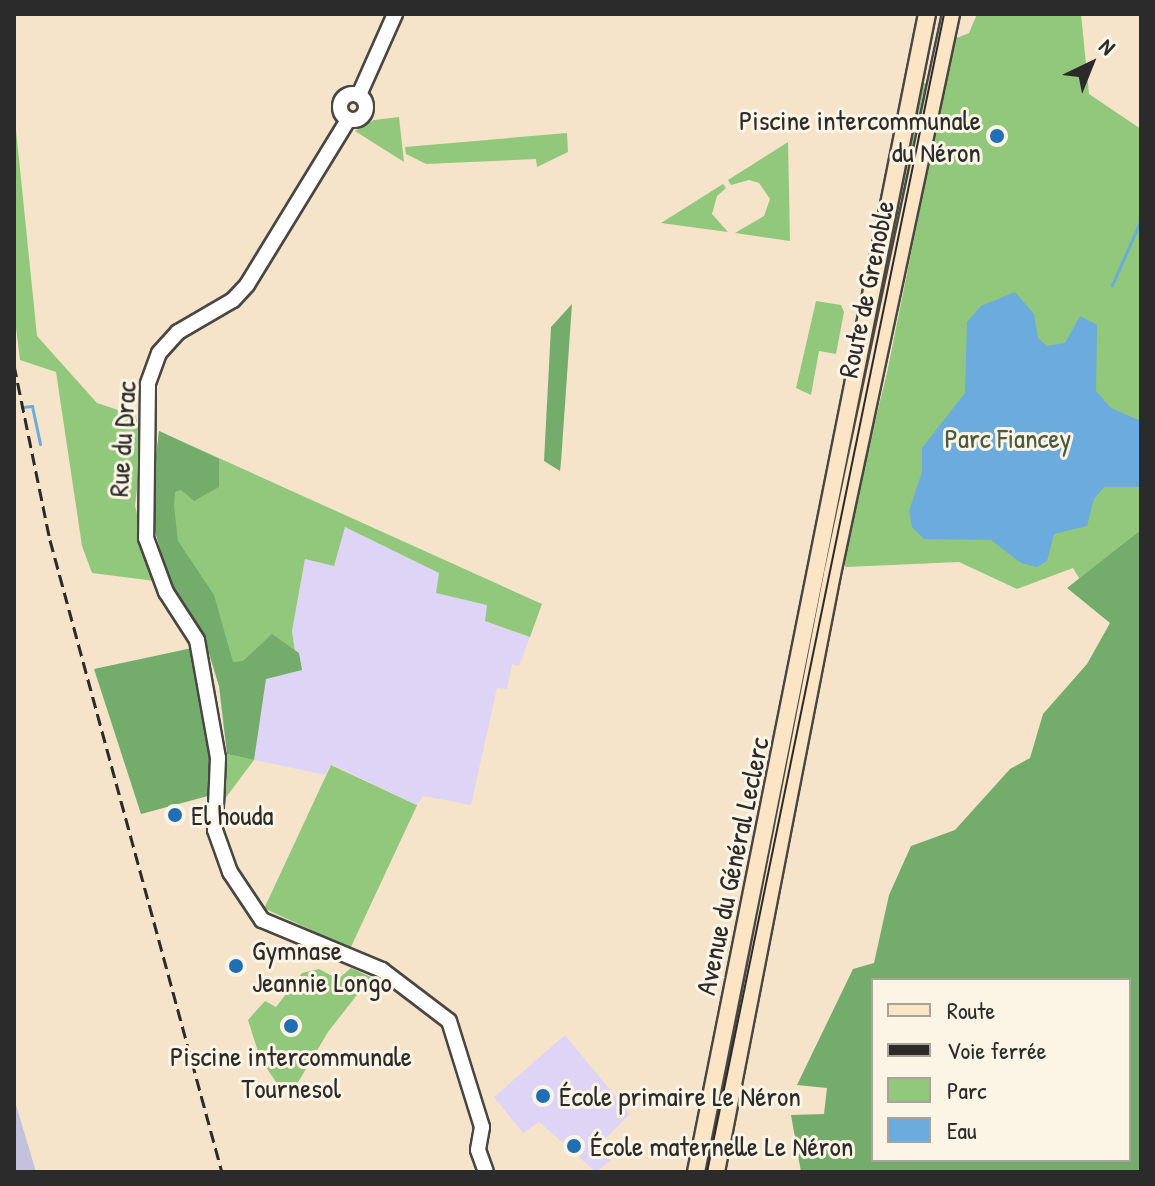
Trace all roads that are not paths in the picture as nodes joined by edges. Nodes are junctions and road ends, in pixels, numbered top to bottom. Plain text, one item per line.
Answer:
1 (395, 14) edge
2 (927, 14) edge
3 (951, 14) edge
4 (814, 570) joint
5 (832, 574) joint
6 (486, 1172) edge
7 (696, 1172) edge
8 (716, 1172) edge

1 - 6 street, Rue du Drac
2 - 4 main road, Route de Grenoble
3 - 5 main road, Route de Grenoble
4 - 7 main road, Avenue du Général Leclerc
5 - 8 main road, Avenue du Général Leclerc

